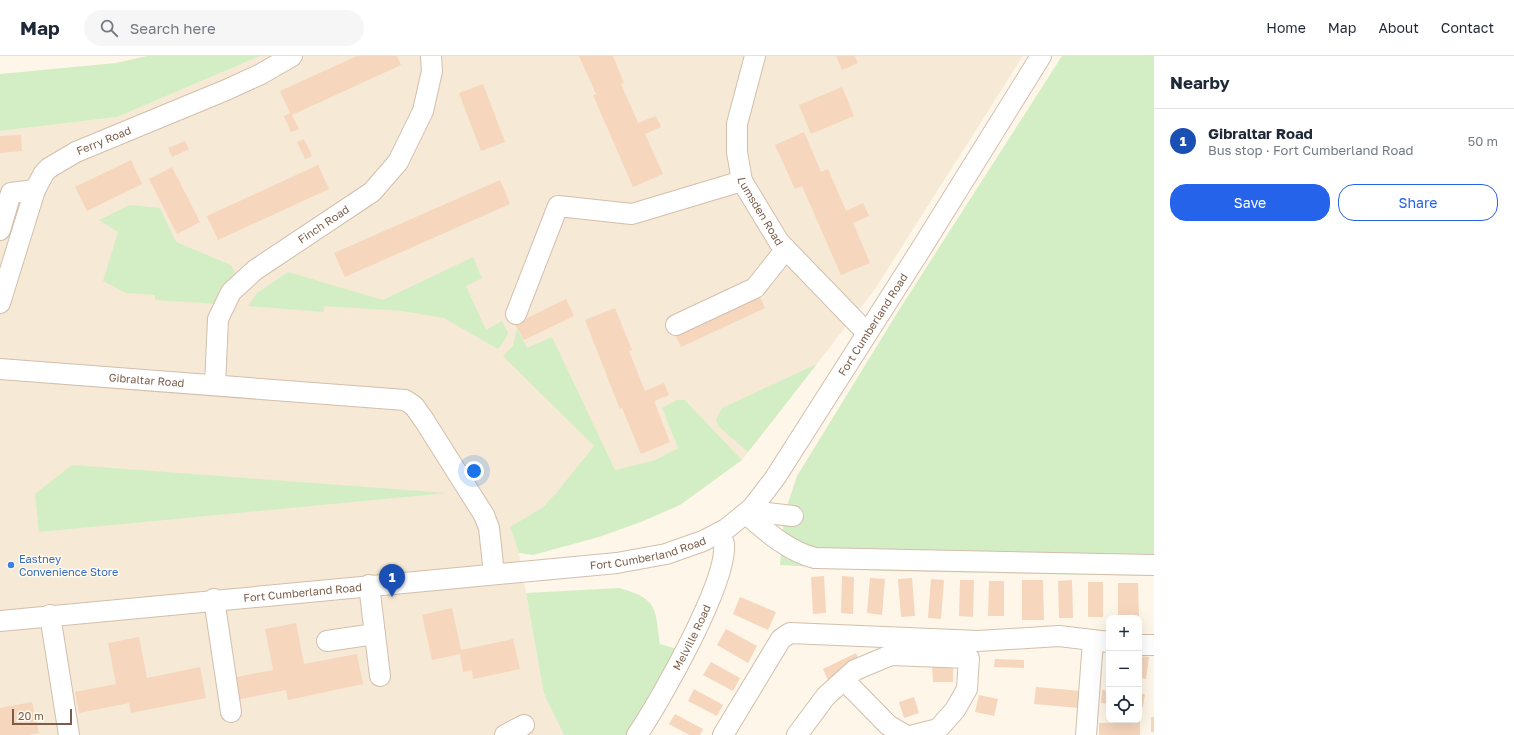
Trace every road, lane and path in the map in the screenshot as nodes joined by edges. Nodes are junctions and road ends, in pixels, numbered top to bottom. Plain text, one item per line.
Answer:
1 (292, 56) edge
2 (431, 56) edge
3 (755, 56) edge
4 (1041, 56) edge
5 (742, 181) junction
6 (35, 190) junction
7 (0, 230) edge
8 (786, 249) junction
9 (1, 293) edge
10 (516, 314) dead end
11 (676, 325) dead end
12 (867, 332) junction
13 (0, 369) edge
14 (215, 385) junction
15 (749, 511) junction
16 (793, 516) dead end
17 (719, 533) junction
18 (1154, 565) edge
19 (494, 574) junction
20 (369, 585) junction
21 (214, 600) junction
22 (50, 615) junction
23 (2, 617) edge
24 (375, 634) junction
25 (327, 641) dead end
26 (1101, 642) edge
27 (1142, 645) edge
28 (1154, 645) edge
29 (380, 676) dead end
30 (844, 680) junction
31 (231, 712) dead end
32 (524, 725) dead end
33 (68, 735) edge
34 (505, 735) edge
35 (637, 735) edge
36 (723, 735) edge
37 (797, 735) edge
38 (905, 735) edge
39 (914, 735) edge
40 (1086, 735) edge

1 - 6 street, Ferry Road
2 - 14 street, Finch Road
3 - 5 street, Lumsden Road
4 - 12 street, Fort Cumberland Road
5 - 8 street, Lumsden Road
5 - 10 street
6 - 7 street
6 - 9 street, Ferry Road
8 - 11 street
8 - 12 street, Lumsden Road
12 - 15 street, Fort Cumberland Road
13 - 14 street, Gibraltar Road
14 - 19 street, Gibraltar Road
15 - 16 street
15 - 17 street, Fort Cumberland Road
15 - 18 street
17 - 19 street, Fort Cumberland Road
17 - 35 street, Melville Road
19 - 20 street, Fort Cumberland Road
20 - 21 street, Fort Cumberland Road
20 - 24 street
21 - 22 street, Fort Cumberland Road
21 - 31 street
22 - 23 street, Fort Cumberland Road
22 - 33 street
24 - 25 street
24 - 29 street
26 - 36 street
26 - 40 street
27 - 28 street
30 - 37 street
30 - 38 street
30 - 39 street
32 - 34 street

